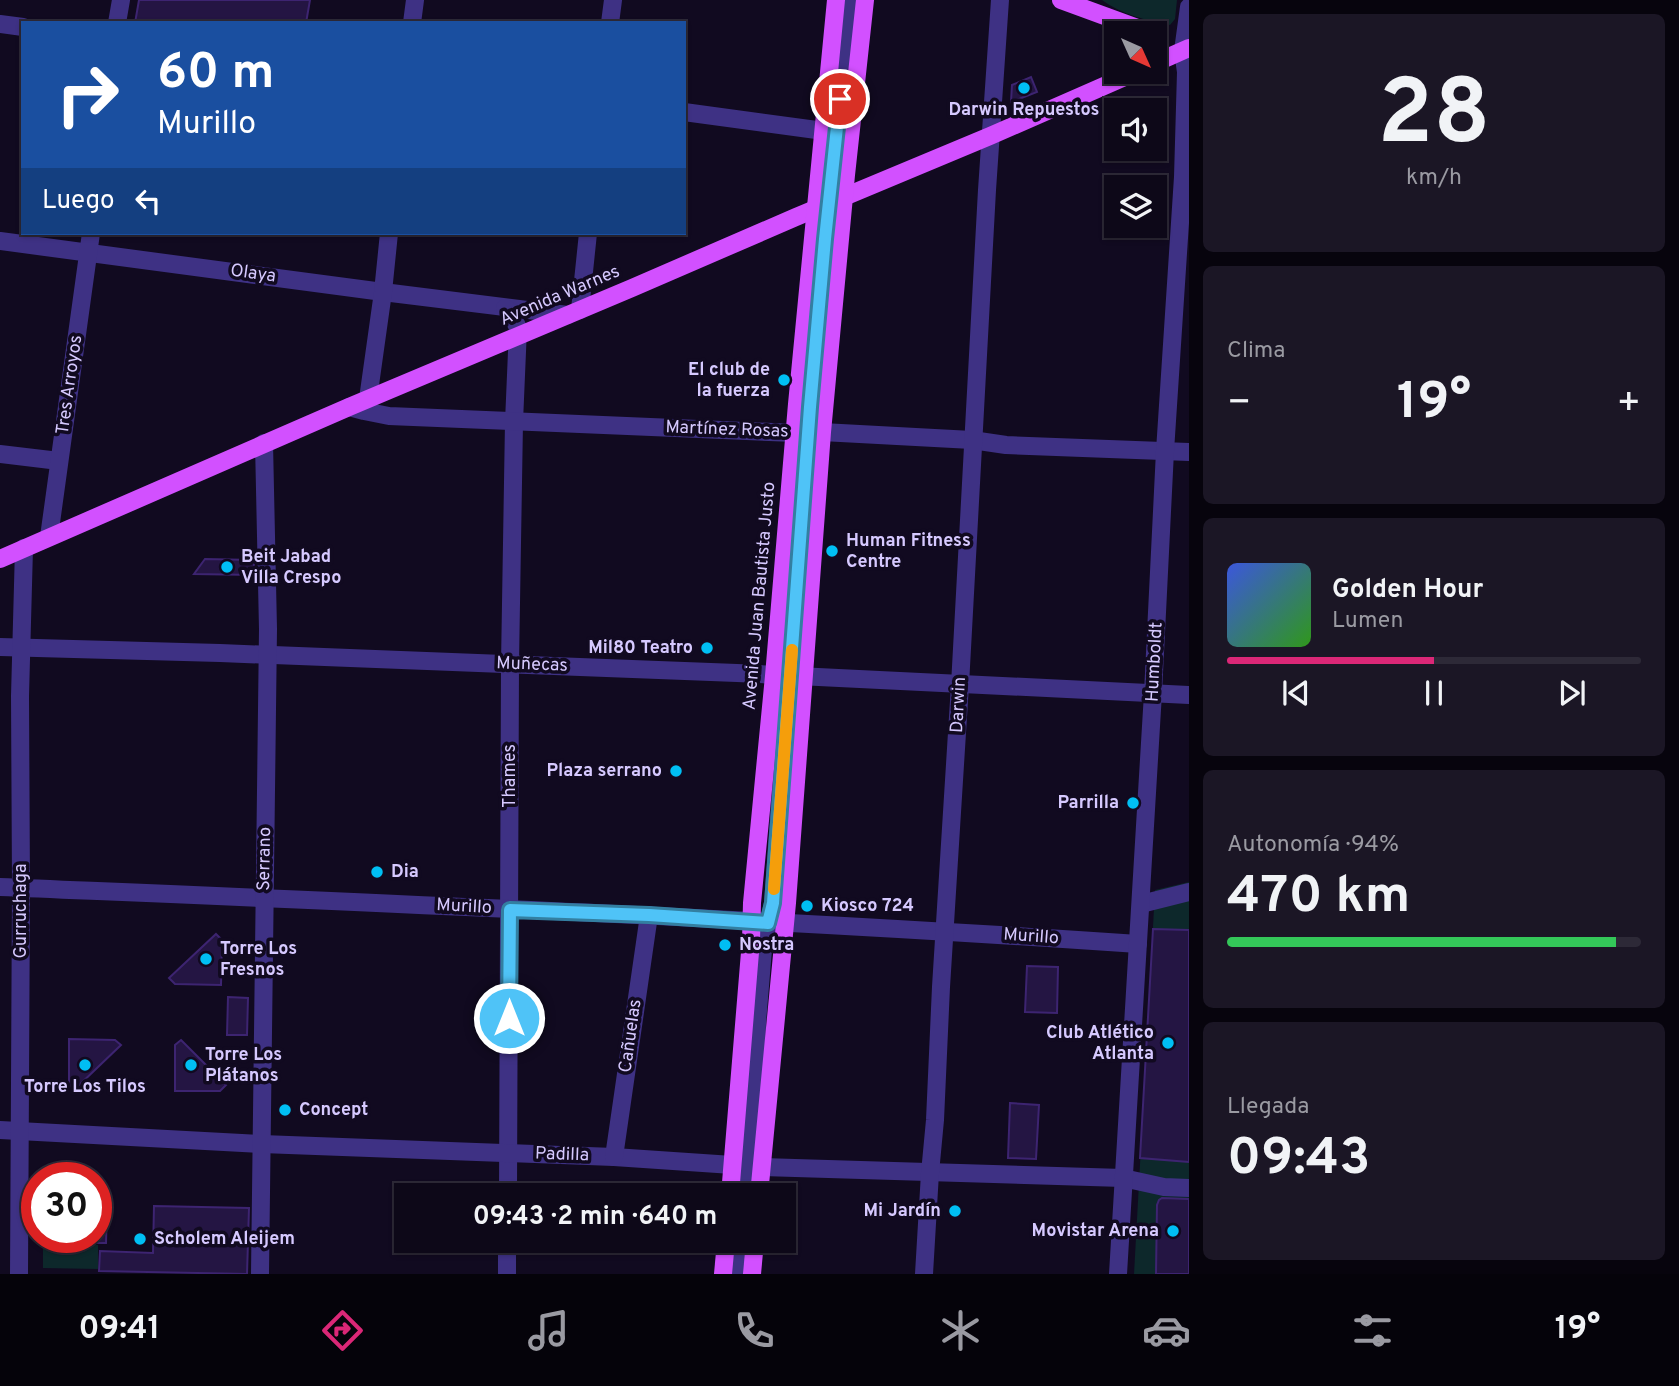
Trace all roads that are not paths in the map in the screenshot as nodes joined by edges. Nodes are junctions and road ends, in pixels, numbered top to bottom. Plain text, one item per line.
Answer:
1 (121, 0) edge
2 (415, 0) edge
3 (613, 0) edge
4 (836, 0) edge
5 (849, 0) edge
6 (865, 0) edge
7 (1000, 0) edge
8 (1061, 0) edge
9 (1189, 7) edge
10 (117, 21) edge
11 (412, 21) edge
12 (610, 21) edge
13 (1115, 21) edge
14 (0, 24) edge
15 (21, 27) edge
16 (1167, 40) edge
17 (1186, 49) edge
18 (1167, 58) edge
19 (1187, 73) edge
20 (1106, 84) edge
21 (686, 112) edge
22 (824, 131) junction
23 (990, 136) junction
24 (1186, 177) edge
25 (829, 203) junction
26 (91, 235) edge
27 (389, 235) edge
28 (588, 235) edge
29 (0, 241) edge
30 (88, 252) junction
31 (383, 292) junction
32 (505, 308) junction
33 (574, 312) junction
34 (518, 336) junction
35 (501, 344) junction
36 (517, 356) junction
37 (368, 399) junction
38 (349, 407) junction
39 (514, 422) junction
40 (808, 432) junction
41 (972, 440) junction
42 (264, 443) junction
43 (1165, 452) junction
44 (1189, 452) edge
45 (0, 454) edge
46 (59, 461) junction
47 (49, 537) junction
48 (24, 548) junction
49 (0, 559) edge
50 (0, 647) edge
51 (22, 647) junction
52 (268, 656) junction
53 (510, 664) junction
54 (789, 676) junction
55 (960, 685) junction
56 (1153, 693) junction
57 (1189, 695) edge
58 (0, 887) edge
59 (21, 888) junction
60 (1189, 892) edge
61 (265, 897) junction
62 (1141, 904) junction
63 (510, 910) junction
64 (649, 915) junction
65 (768, 922) junction
66 (945, 931) junction
67 (1138, 944) junction
68 (0, 1130) edge
69 (19, 1131) junction
70 (261, 1144) junction
71 (509, 1152) junction
72 (614, 1157) junction
73 (747, 1166) junction
74 (930, 1173) junction
75 (1123, 1178) junction
76 (508, 1183) edge
77 (737, 1183) edge
78 (745, 1183) edge
79 (754, 1183) edge
80 (1189, 1188) edge
81 (507, 1253) edge
82 (725, 1253) edge
83 (739, 1253) edge
84 (754, 1253) edge
85 (19, 1274) edge
86 (260, 1274) edge
87 (507, 1274) edge
88 (723, 1274) edge
89 (737, 1274) edge
90 (752, 1274) edge
91 (924, 1274) edge
92 (1118, 1274) edge

1 - 10 street
2 - 11 street
3 - 12 street
4 - 22 main road, Avenida Juan Bautista Justo
5 - 25 street
6 - 25 main road, Avenida Juan Bautista Justo
7 - 23 street, Darwin
8 - 13 main road
9 - 17 street, Humboldt
14 - 15 street
16 - 17 main road
17 - 18 main road
17 - 19 street, Humboldt
19 - 24 street, Humboldt
20 - 23 main road, Avenida Warnes
21 - 22 street
22 - 25 main road, Avenida Juan Bautista Justo
23 - 25 main road, Avenida Warnes
23 - 41 street, Darwin
24 - 43 street, Humboldt
25 - 33 main road, Avenida Warnes
25 - 40 main road, Avenida Juan Bautista Justo
25 - 40 main road, Avenida Juan Bautista Justo
25 - 40 street
26 - 30 street, Tres Arroyos
27 - 31 street
28 - 33 street
29 - 30 street, Olaya
30 - 31 street, Olaya
30 - 46 street, Tres Arroyos
31 - 32 street, Olaya
31 - 37 street
32 - 33 street, Olaya
32 - 34 street
33 - 34 main road, Avenida Warnes
34 - 35 main road, Avenida Warnes
34 - 36 street, Thames
35 - 36 street
35 - 37 main road, Avenida Warnes
36 - 39 street, Thames
37 - 38 main road, Avenida Warnes
38 - 39 street, Martínez Rosas
38 - 42 main road, Avenida Warnes
39 - 40 street, Martínez Rosas
39 - 53 street, Thames
40 - 41 street, Martínez Rosas
40 - 54 main road, Avenida Juan Bautista Justo
40 - 54 main road, Avenida Juan Bautista Justo
41 - 43 street, Martínez Rosas
41 - 55 street, Darwin
42 - 47 main road, Avenida Warnes
42 - 52 street, Serrano
43 - 44 street, Martínez Rosas
43 - 56 street, Humboldt
45 - 46 street
46 - 47 street, Tres Arroyos
47 - 48 main road, Avenida Warnes
48 - 49 main road, Avenida Warnes
48 - 51 street, Gurruchaga
50 - 51 street, Muñecas
51 - 52 street, Muñecas
51 - 59 street, Gurruchaga
52 - 53 street, Muñecas
52 - 61 street, Serrano
53 - 54 street, Muñecas
53 - 63 street, Thames
54 - 55 street, Muñecas
54 - 65 main road, Avenida Juan Bautista Justo
54 - 65 main road, Avenida Juan Bautista Justo
55 - 56 street, Muñecas
55 - 66 street, Darwin
56 - 57 street, Muñecas
56 - 62 street, Humboldt
58 - 59 street, Murillo
59 - 61 street, Murillo
59 - 69 street, Gurruchaga
60 - 62 street
61 - 63 street, Murillo
61 - 70 street, Serrano
62 - 67 street, Humboldt
63 - 64 street, Murillo
63 - 71 street, Thames
64 - 65 street, Murillo
64 - 72 street, Cañuelas
65 - 66 street, Murillo
65 - 73 main road, Avenida Juan Bautista Justo
65 - 73 main road, Avenida Juan Bautista Justo
66 - 67 street, Murillo
66 - 74 street, Darwin
67 - 75 street, Humboldt
68 - 69 street, Padilla
69 - 70 street, Padilla
69 - 85 street, Gurruchaga
70 - 71 street, Padilla
70 - 86 street, Serrano
71 - 72 street, Padilla
71 - 76 street, Thames
72 - 73 street, Padilla
73 - 74 street, Padilla
73 - 77 main road, Avenida Juan Bautista Justo
73 - 78 street
73 - 79 main road, Avenida Juan Bautista Justo
74 - 75 street, Padilla
74 - 91 street, Darwin
75 - 80 street, Padilla
75 - 92 street, Humboldt
81 - 87 street
82 - 88 main road
83 - 89 street
84 - 90 main road

